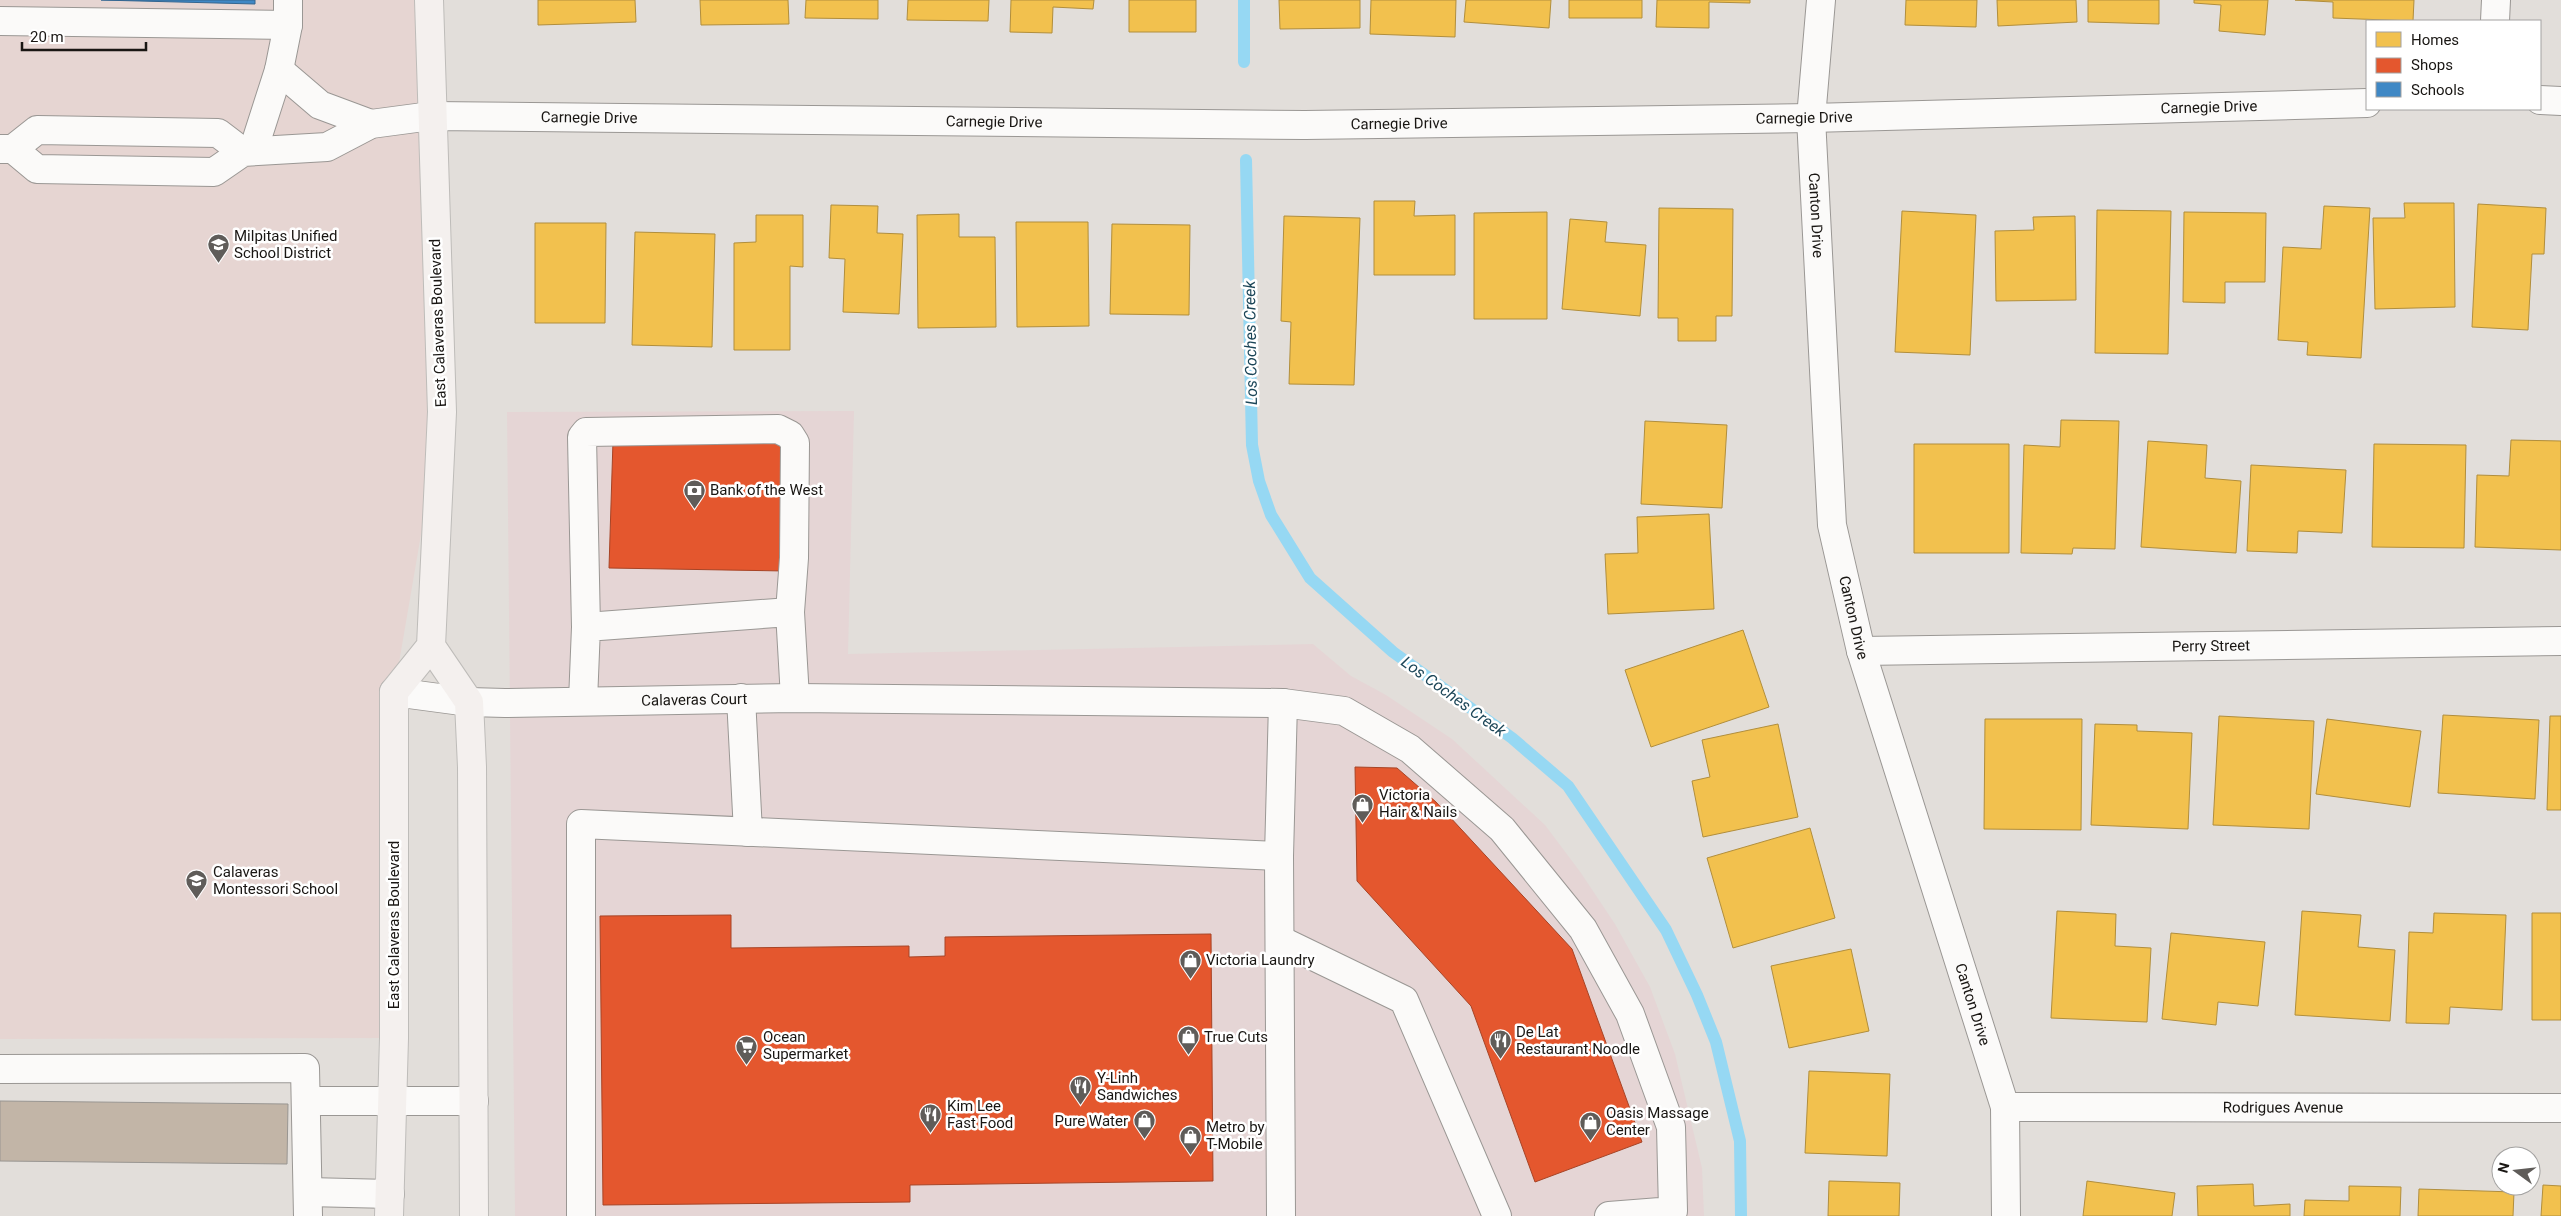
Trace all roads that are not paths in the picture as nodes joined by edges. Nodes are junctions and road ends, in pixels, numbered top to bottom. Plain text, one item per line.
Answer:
1 (429, 0) edge
2 (1821, 0) edge
3 (2496, 0) edge
4 (288, 13) edge
5 (2495, 20) edge
6 (0, 21) edge
7 (279, 70) junction
8 (2541, 100) edge
9 (2561, 101) edge
10 (2366, 103) edge
11 (431, 116) junction
12 (1811, 118) junction
13 (371, 124) junction
14 (7, 149) edge
15 (248, 152) junction
16 (790, 612) junction
17 (586, 627) junction
18 (2561, 642) edge
19 (431, 646) junction
20 (1861, 651) junction
21 (394, 692) junction
22 (741, 698) junction
23 (795, 698) junction
24 (469, 702) junction
25 (583, 702) junction
26 (1283, 703) junction
27 (748, 832) junction
28 (1279, 856) junction
29 (1280, 940) junction
30 (0, 1069) edge
31 (306, 1101) junction
32 (474, 1101) junction
33 (392, 1102) junction
34 (2005, 1107) junction
35 (2561, 1108) edge
36 (308, 1204) edge
37 (390, 1205) edge
38 (474, 1216) edge
39 (581, 1216) edge
40 (1281, 1216) edge
41 (1497, 1216) edge
42 (1609, 1216) edge
43 (2006, 1216) edge

1 - 11 main road, East Calaveras Boulevard
2 - 12 street, Canton Drive
3 - 5 street
4 - 6 street
4 - 7 street
7 - 13 street
7 - 15 street
8 - 9 street
10 - 12 street, Carnegie Drive
11 - 12 street, Carnegie Drive
11 - 13 street, Carnegie Drive
11 - 19 main road, East Calaveras Boulevard
12 - 20 street, Canton Drive
13 - 15 street
14 - 15 street
14 - 15 street
16 - 17 street
16 - 17 street
16 - 23 street
17 - 25 street
18 - 20 street, Perry Street
19 - 21 main road
19 - 24 main road
20 - 34 street, Canton Drive
21 - 24 street, Calaveras Court
21 - 33 main road, East Calaveras Boulevard
22 - 23 street, Calaveras Court
22 - 25 street, Calaveras Court
22 - 27 street
23 - 26 street, Calaveras Court
24 - 25 street, Calaveras Court
24 - 32 main road
26 - 28 street
26 - 42 street, Calaveras Court
27 - 28 street
27 - 39 street
28 - 29 street
29 - 40 street
29 - 41 street
30 - 31 street
31 - 33 street
31 - 36 street
32 - 33 street
32 - 38 main road
33 - 37 main road, East Calaveras Boulevard
34 - 35 street, Rodrigues Avenue
34 - 43 street, Canton Drive
36 - 37 street

